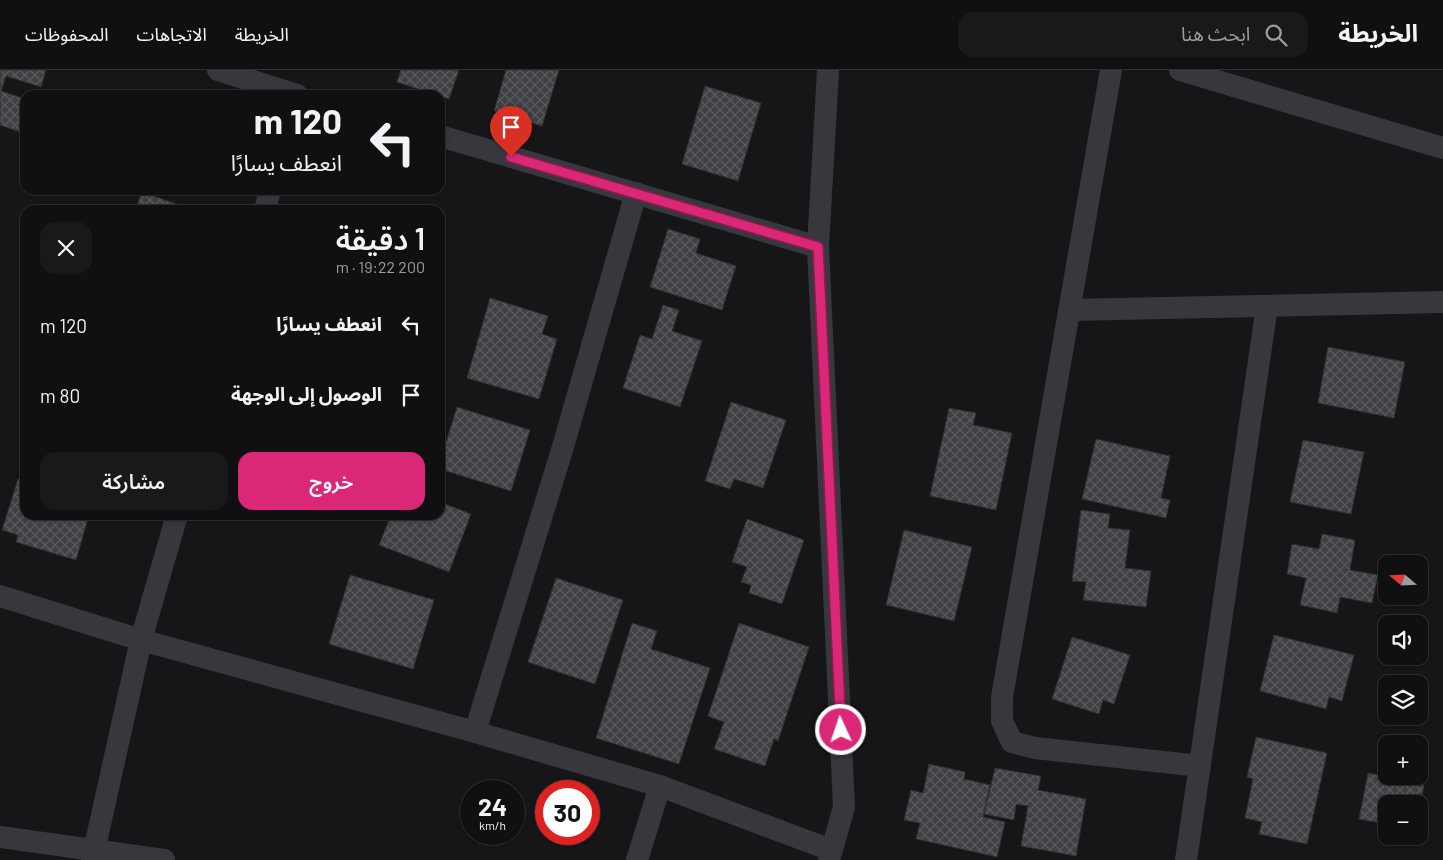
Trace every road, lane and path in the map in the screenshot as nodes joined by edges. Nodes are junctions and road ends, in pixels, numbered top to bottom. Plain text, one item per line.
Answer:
1 (218, 70) edge
2 (828, 70) edge
3 (1111, 70) edge
4 (1180, 70) edge
5 (281, 90) edge
6 (445, 137) edge
7 (1443, 148) edge
8 (636, 193) junction
9 (818, 247) junction
10 (1443, 302) edge
11 (1267, 306) junction
12 (1069, 310) junction
13 (176, 520) edge
14 (0, 596) edge
15 (141, 640) junction
16 (475, 732) junction
17 (1200, 766) junction
18 (660, 786) junction
19 (0, 837) edge
20 (93, 855) edge
21 (830, 855) edge
22 (164, 860) edge
23 (637, 860) edge
24 (1186, 860) edge

1 - 5 street
2 - 9 street
3 - 12 street
4 - 7 street
6 - 8 street
8 - 9 street
8 - 16 street
9 - 21 street
10 - 11 street
11 - 12 street
11 - 17 street
12 - 17 street
13 - 15 street
14 - 15 street
15 - 16 street
15 - 20 street
16 - 18 street
17 - 24 street
18 - 21 street
18 - 23 street
19 - 20 street
20 - 22 street

